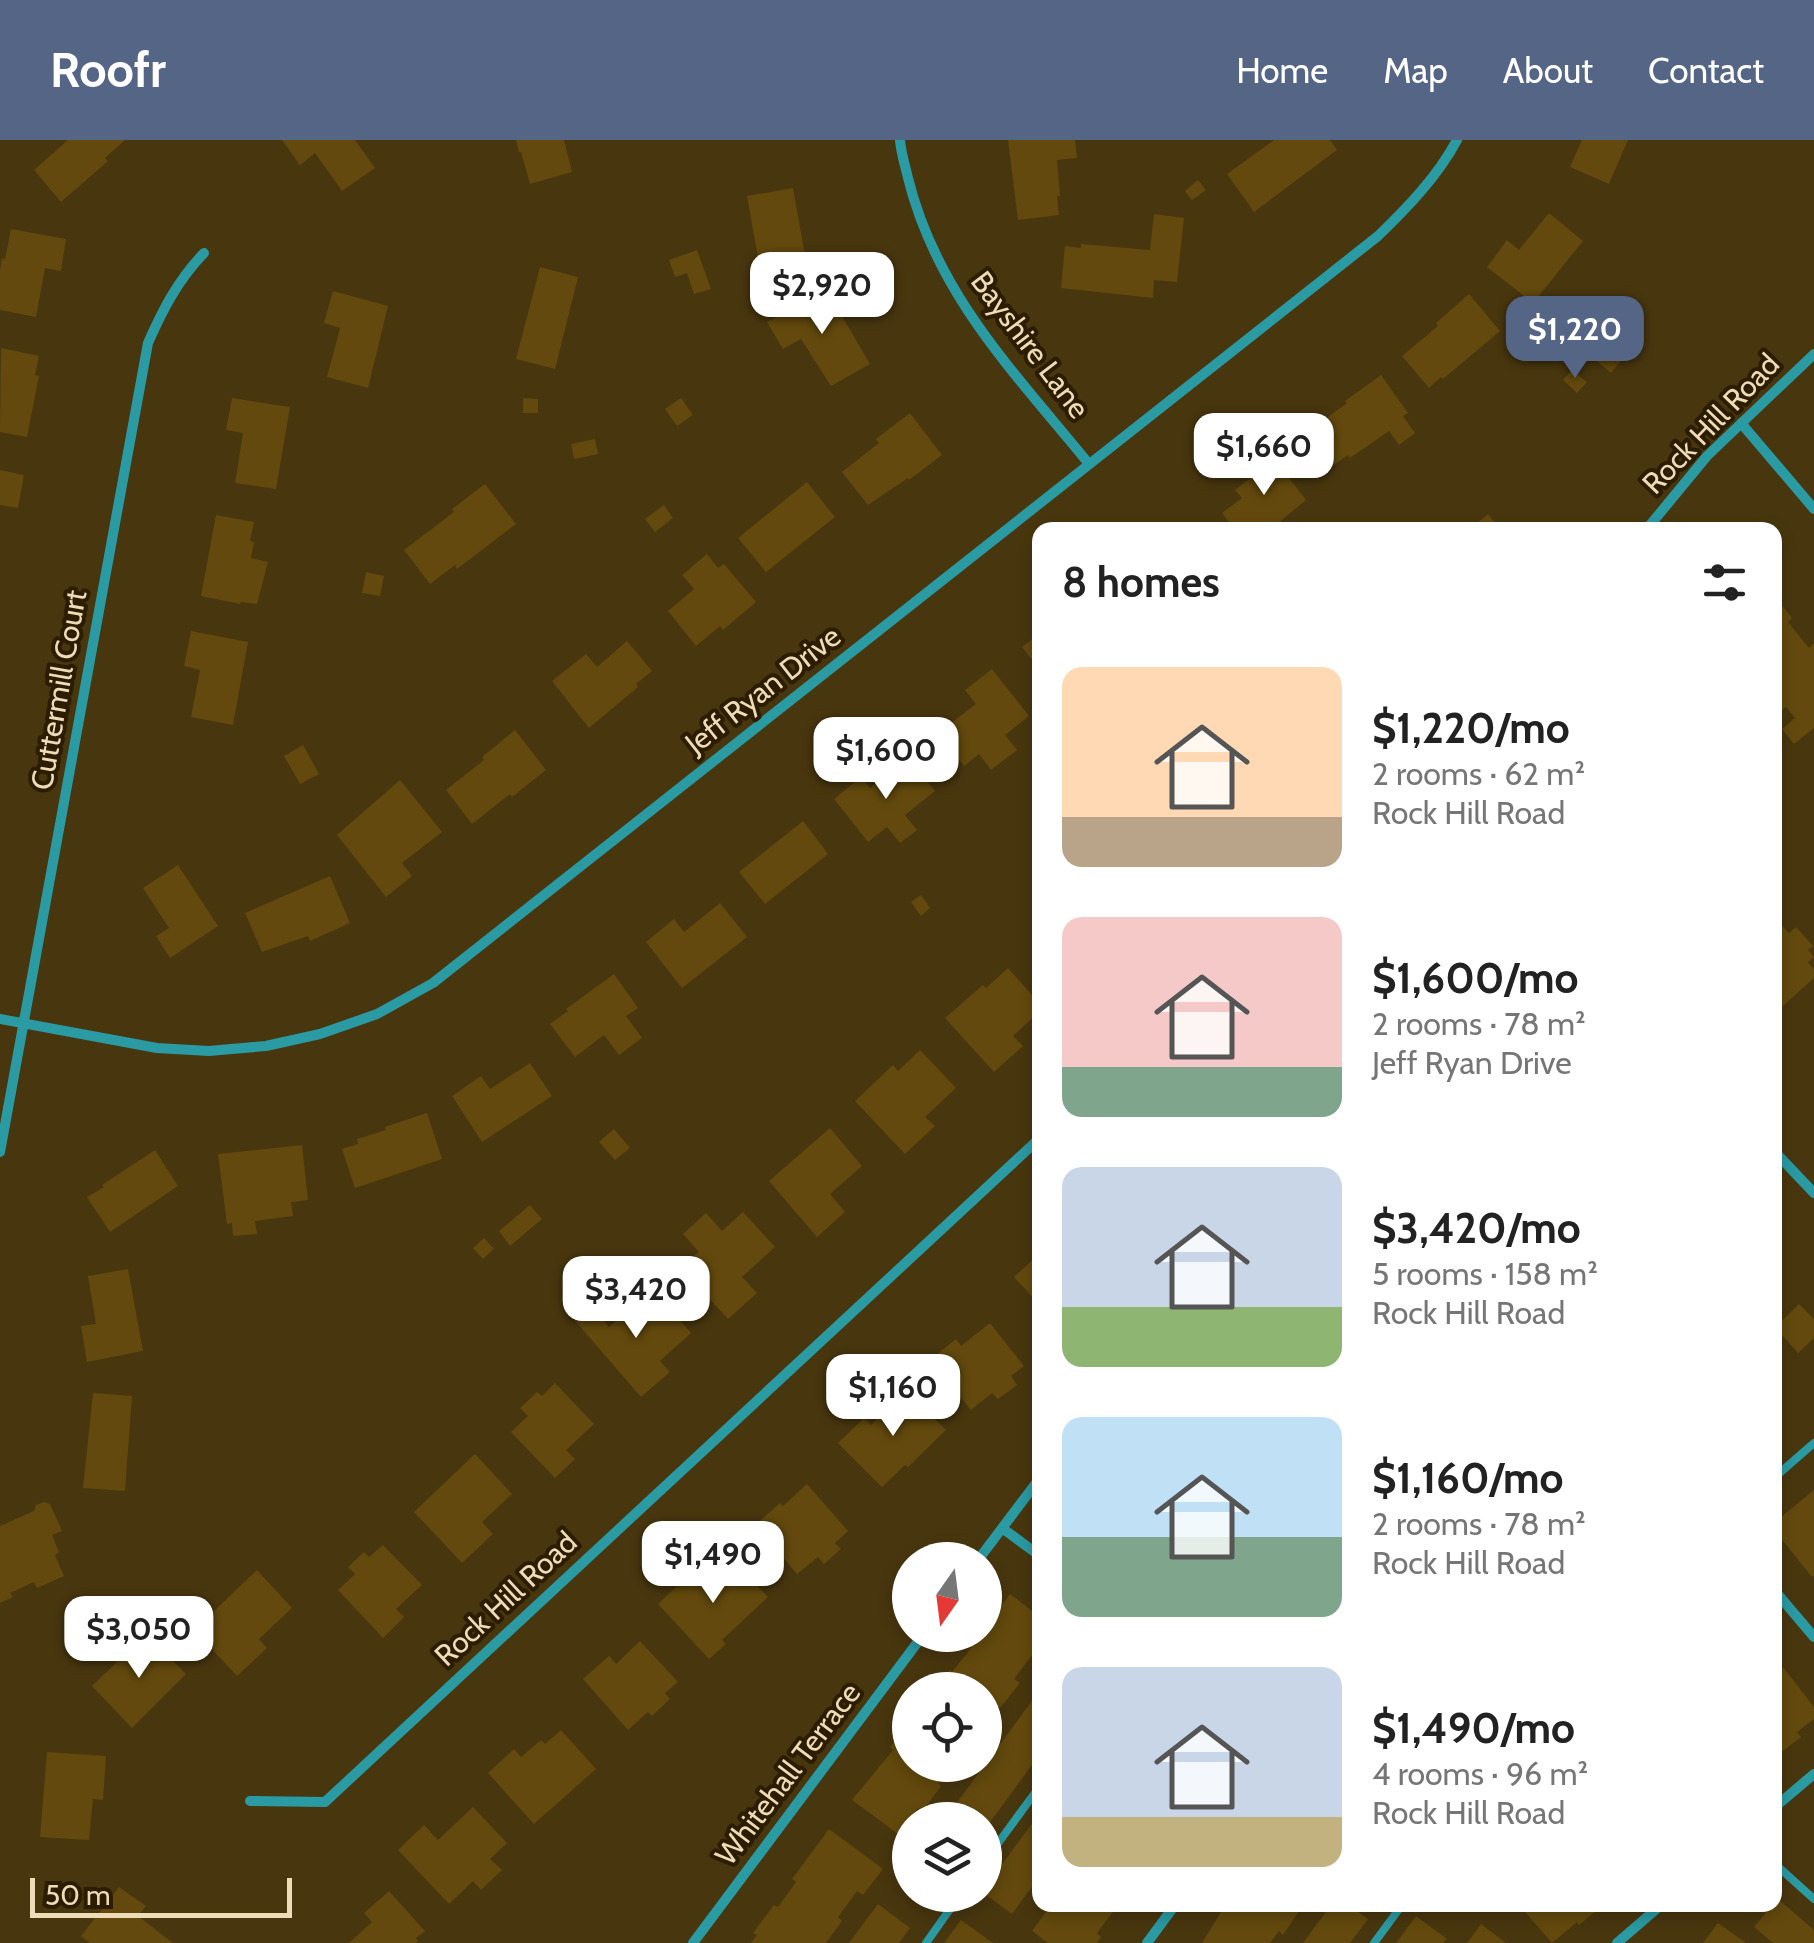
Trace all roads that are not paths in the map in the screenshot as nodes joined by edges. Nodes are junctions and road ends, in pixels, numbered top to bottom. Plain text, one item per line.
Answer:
1 (900, 140) edge
2 (1458, 140) edge
3 (204, 253) dead end
4 (1814, 354) edge
5 (1740, 422) junction
6 (1089, 464) junction
7 (1814, 509) edge
8 (1653, 522) edge
9 (0, 1019) edge
10 (24, 1023) junction
11 (1032, 1145) edge
12 (0, 1152) edge
13 (1782, 1159) edge
14 (1814, 1193) edge
15 (1814, 1444) edge
16 (1782, 1471) edge
17 (1032, 1489) edge
18 (1002, 1528) junction
19 (992, 1542) edge
20 (1032, 1550) edge
21 (1782, 1600) edge
22 (1814, 1637) edge
23 (909, 1652) edge
24 (1814, 1774) edge
25 (1032, 1797) edge
26 (250, 1801) dead end
27 (1782, 1801) edge
28 (1002, 1838) edge
29 (1782, 1870) edge
30 (1814, 1899) edge
31 (948, 1912) edge
32 (1171, 1912) edge
33 (1397, 1912) edge
34 (1653, 1912) edge
35 (693, 1943) edge
36 (926, 1943) edge
37 (1147, 1943) edge
38 (1374, 1943) edge
39 (1617, 1943) edge

1 - 6 street, Bayshire Lane
2 - 6 street, Jeff Ryan Drive
3 - 10 street, Cuttermill Court
4 - 5 street, Rock Hill Road
5 - 7 street
5 - 8 street, Rock Hill Road
6 - 10 street, Jeff Ryan Drive
9 - 10 street, Jeff Ryan Drive
10 - 12 street, Cuttermill Court
11 - 26 street, Rock Hill Road
13 - 14 street
15 - 16 lane
17 - 18 street
18 - 19 street
18 - 20 street
21 - 22 street
23 - 35 street, Whitehall Terrace
24 - 27 street
25 - 28 lane
29 - 30 lane
31 - 36 lane
32 - 37 street
33 - 38 lane
34 - 39 street

